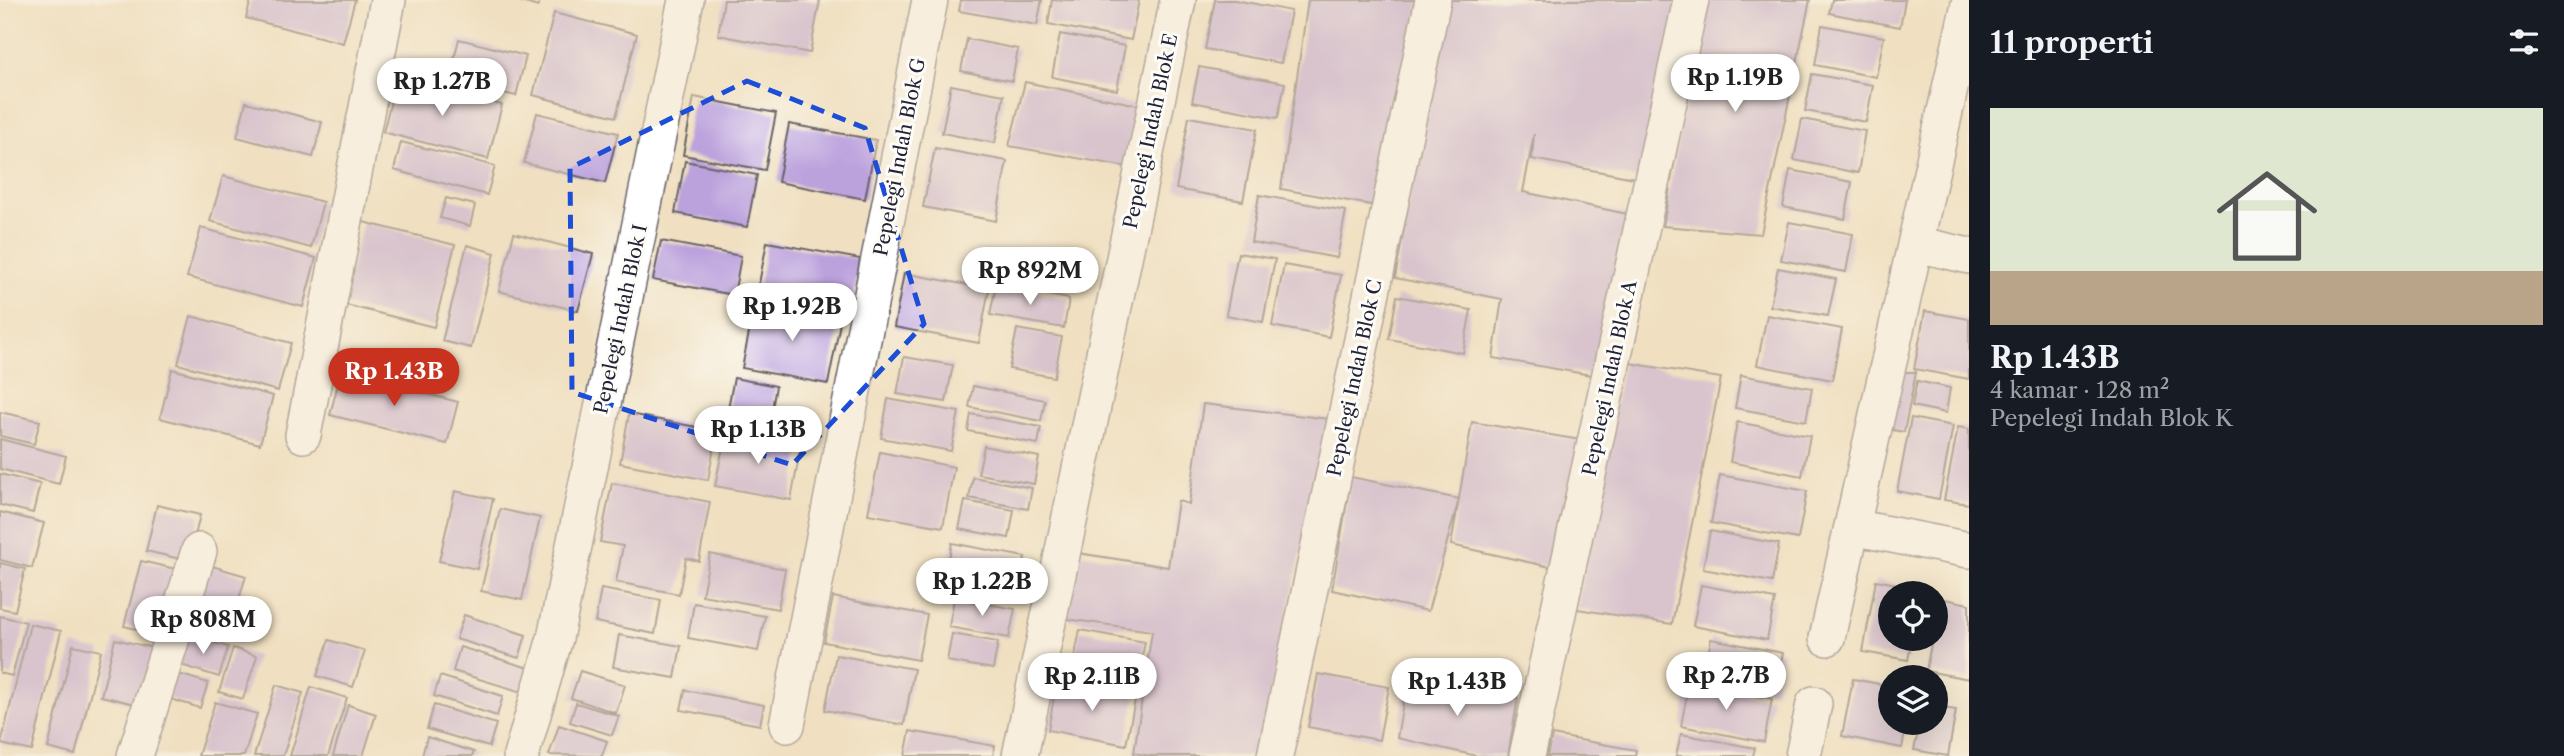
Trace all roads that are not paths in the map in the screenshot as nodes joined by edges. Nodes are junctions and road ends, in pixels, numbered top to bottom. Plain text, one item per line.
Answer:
1 (388, 0) edge
2 (686, 0) edge
3 (930, 0) edge
4 (1178, 0) edge
5 (1433, 0) edge
6 (1691, 0) edge
7 (1969, 4) edge
8 (1916, 244) junction
9 (1969, 256) edge
10 (303, 435) dead end
11 (1852, 527) junction
12 (1969, 550) edge
13 (199, 551) dead end
14 (1827, 639) dead end
15 (1814, 704) dead end
16 (787, 725) dead end
17 (135, 756) edge
18 (521, 756) edge
19 (1020, 756) edge
20 (1275, 756) edge
21 (1527, 756) edge
22 (1803, 756) edge

1 - 10 street
2 - 18 street, Pepelegi Indah Blok I
3 - 16 street, Pepelegi Indah Blok G
4 - 19 street, Pepelegi Indah Blok E
5 - 20 street, Pepelegi Indah Blok C
6 - 21 street, Pepelegi Indah Blok A
7 - 8 street
8 - 9 street
8 - 11 street
11 - 12 street
11 - 14 street
13 - 17 street
15 - 22 street

